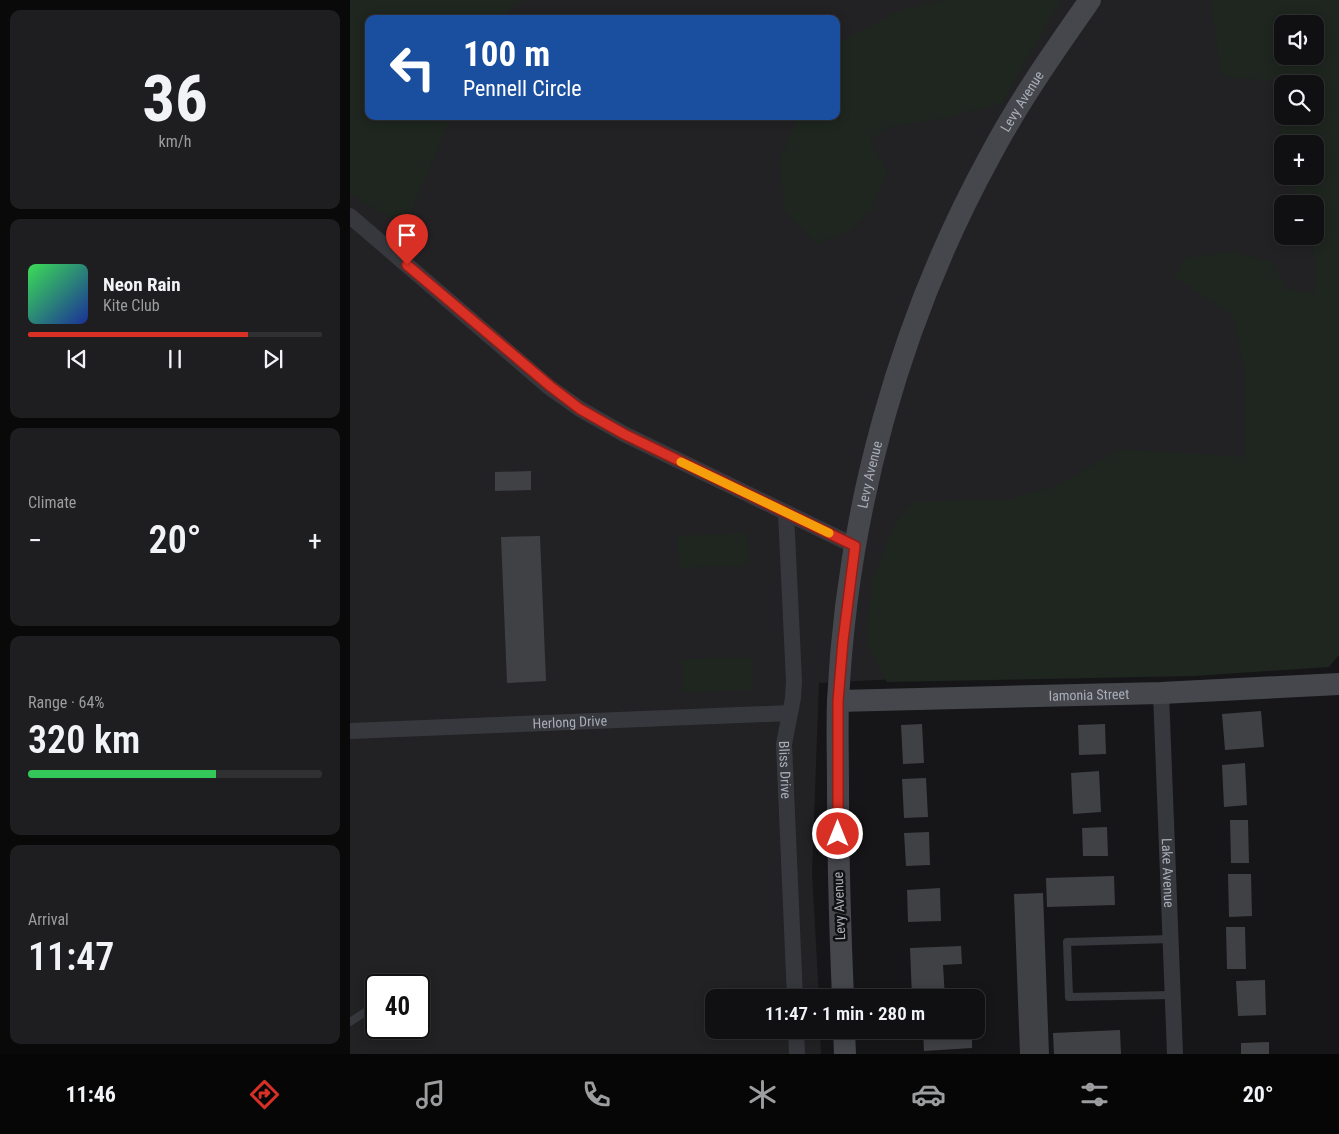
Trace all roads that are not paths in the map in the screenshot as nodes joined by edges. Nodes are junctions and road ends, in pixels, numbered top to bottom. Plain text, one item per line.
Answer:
1 (1090, 0) edge
2 (350, 216) edge
3 (786, 513) junction
4 (855, 546) junction
5 (1339, 684) edge
6 (1161, 693) junction
7 (838, 701) junction
8 (790, 713) junction
9 (350, 731) edge
10 (1170, 939) junction
11 (795, 989) edge
12 (843, 989) edge
13 (1172, 995) junction
14 (365, 1012) edge
15 (350, 1022) edge
16 (796, 1039) edge
17 (844, 1039) edge
18 (797, 1054) edge
19 (845, 1054) edge
20 (1175, 1054) edge

1 - 4 street, Levy Avenue
2 - 3 street
3 - 4 street
3 - 8 street, Bliss Drive
4 - 7 street, Levy Avenue
5 - 6 street, Iamonia Street
6 - 7 street, Iamonia Street
6 - 10 street, Lake Avenue
7 - 12 street, Levy Avenue
8 - 9 street, Herlong Drive
8 - 11 street, Bliss Drive
10 - 13 street, Lake Avenue
10 - 13 lane
13 - 20 street, Lake Avenue
14 - 15 lane
16 - 18 street
17 - 19 street

